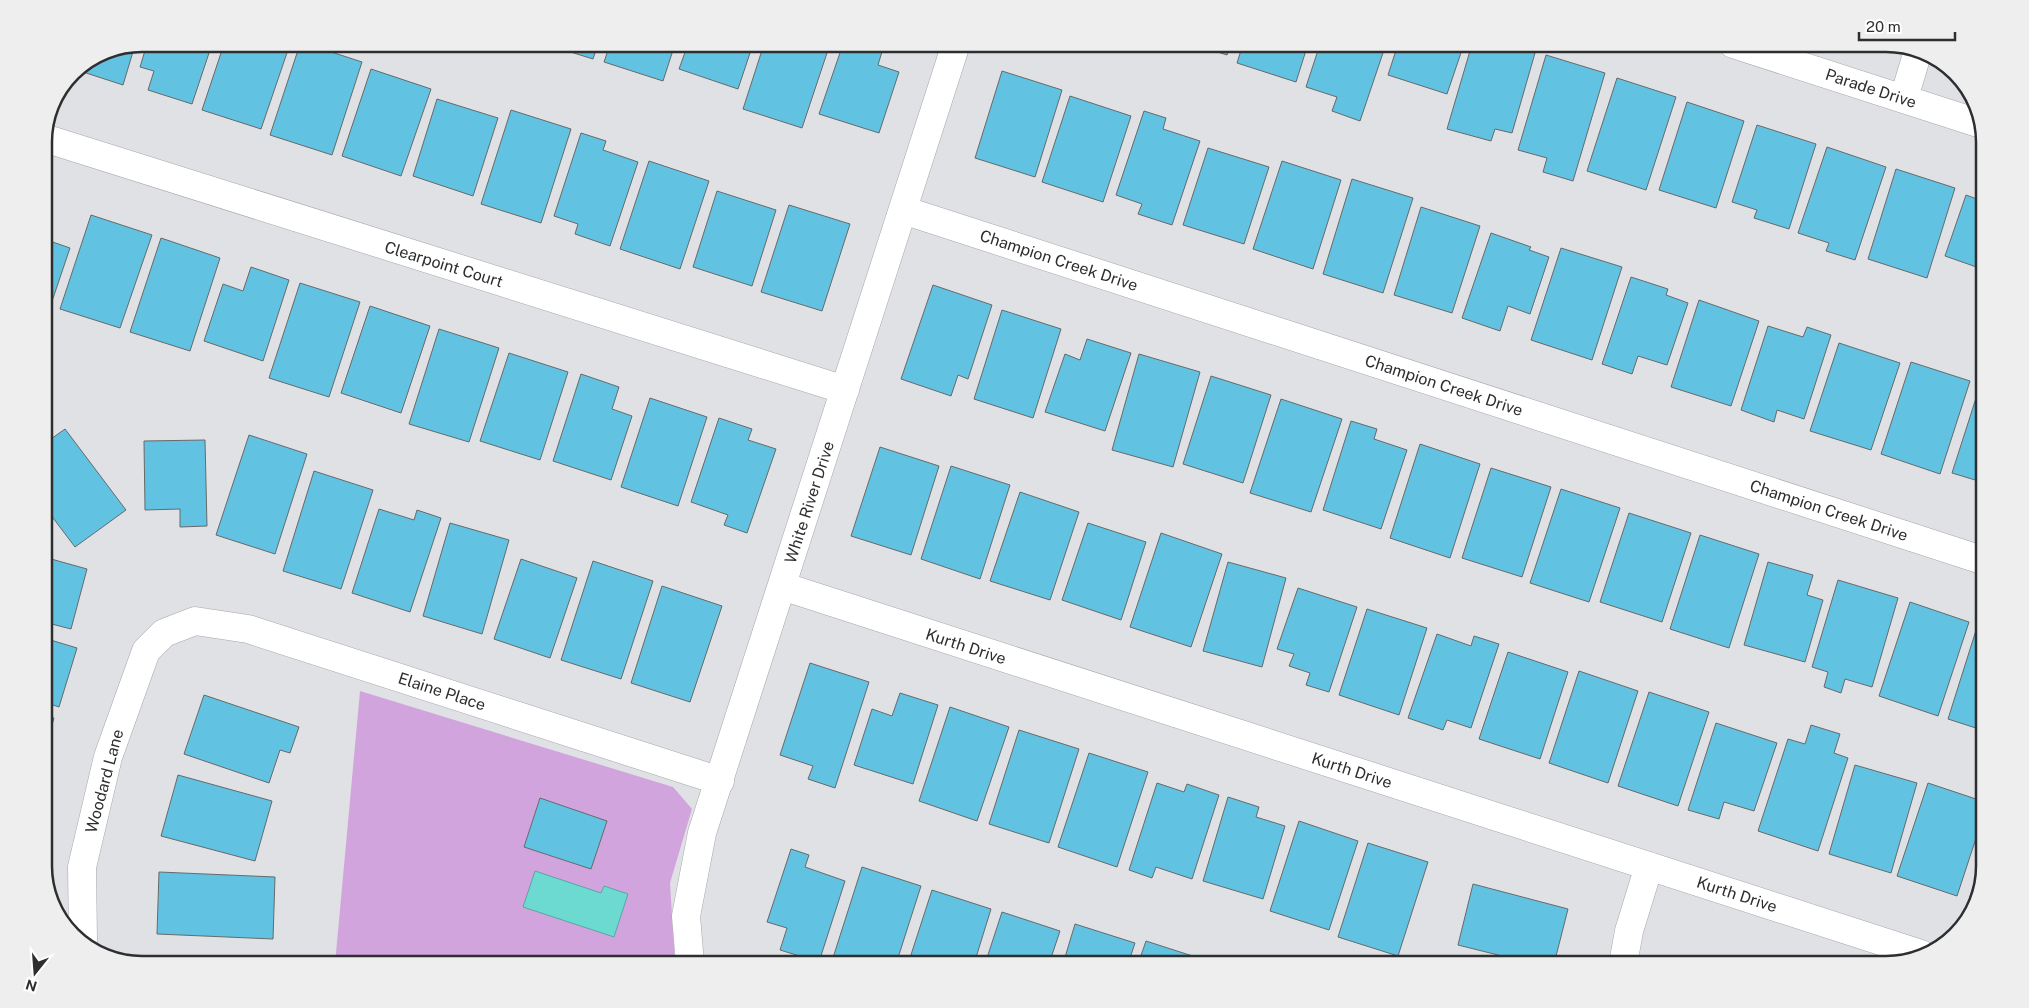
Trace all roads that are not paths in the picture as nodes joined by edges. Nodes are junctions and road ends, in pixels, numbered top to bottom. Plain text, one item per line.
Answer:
1 (953, 52) edge
2 (1758, 52) edge
3 (1916, 57) edge
4 (1904, 98) junction
5 (1974, 122) edge
6 (53, 141) edge
7 (903, 210) junction
8 (845, 390) junction
9 (1976, 558) edge
10 (782, 586) junction
11 (164, 633) joint
12 (720, 781) junction
13 (1649, 866) junction
14 (84, 934) edge
15 (1913, 951) edge
16 (689, 956) edge
17 (1624, 956) edge

1 - 7 street, White River Drive
2 - 4 street, Parade Drive
3 - 4 street
4 - 5 street, Parade Drive
6 - 8 street, Clearpoint Court
7 - 8 street, White River Drive
7 - 9 street, Champion Creek Drive
8 - 10 street, White River Drive
10 - 12 street, White River Drive
10 - 13 street, Kurth Drive
11 - 12 street, Elaine Place
11 - 14 street, Woodard Lane
12 - 16 street, White River Drive
13 - 15 street, Kurth Drive
13 - 17 street

